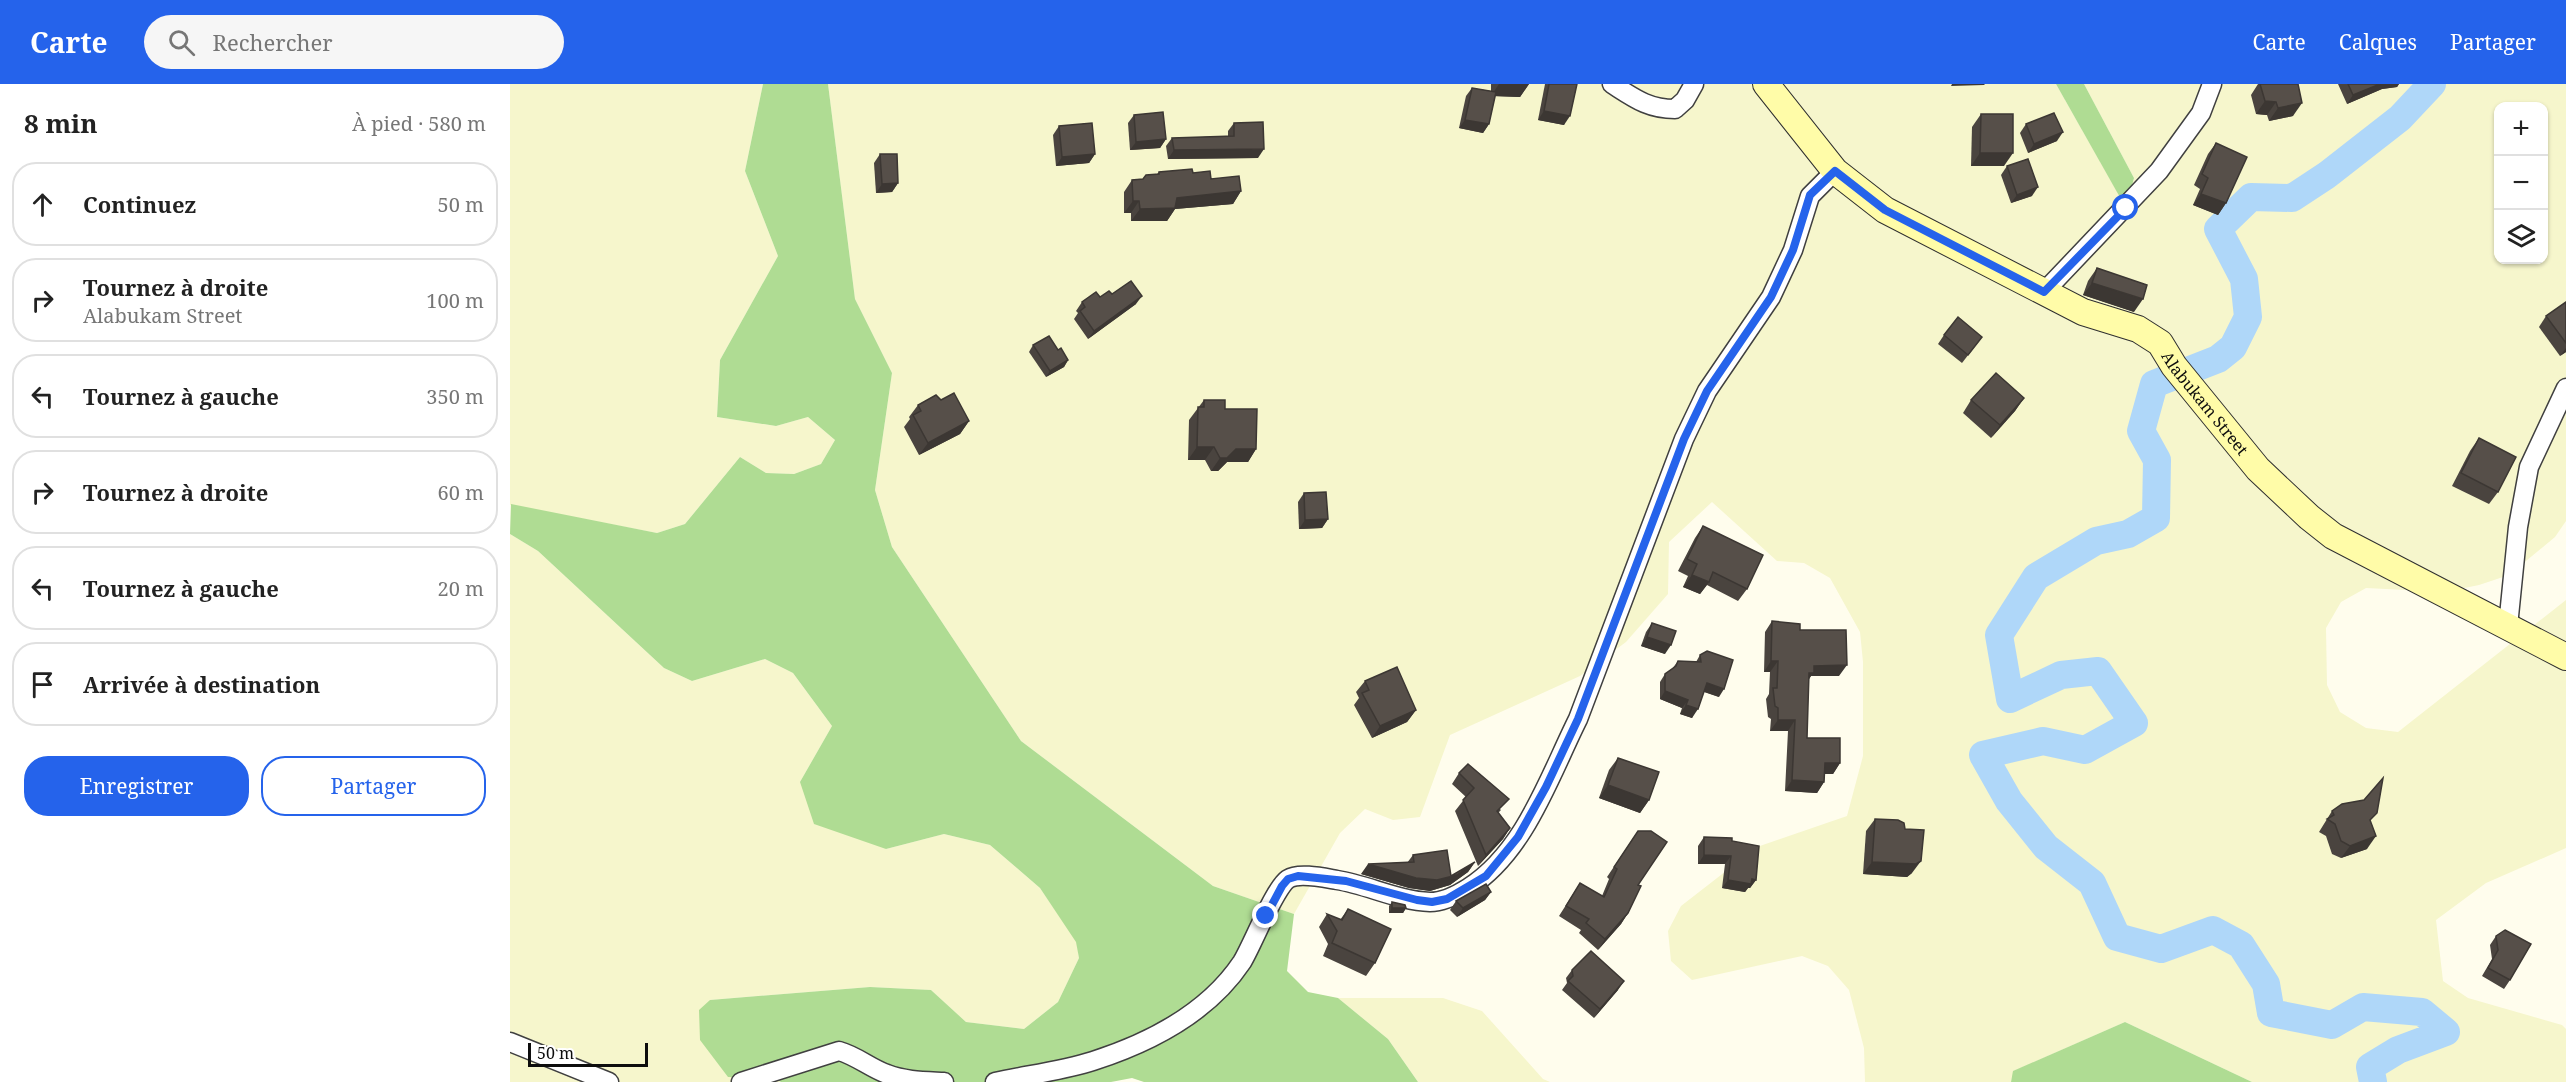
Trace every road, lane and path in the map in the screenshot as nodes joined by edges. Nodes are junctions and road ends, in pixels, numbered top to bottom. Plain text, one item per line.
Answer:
1 (1612, 84) edge
2 (1694, 84) edge
3 (1766, 84) edge
4 (2212, 84) edge
5 (1835, 171) junction
6 (2044, 292) junction
7 (2566, 387) edge
8 (2508, 626) junction
9 (2566, 657) edge
10 (510, 1042) edge
11 (609, 1082) edge
12 (741, 1082) edge
13 (944, 1082) edge
14 (995, 1082) edge

1 - 2 street
3 - 5 street, Alabukam Street
4 - 6 street
5 - 6 street, Alabukam Street
5 - 14 street
6 - 8 street, Alabukam Street
7 - 8 street
8 - 9 street, Alabukam Street
10 - 11 street
12 - 13 street

